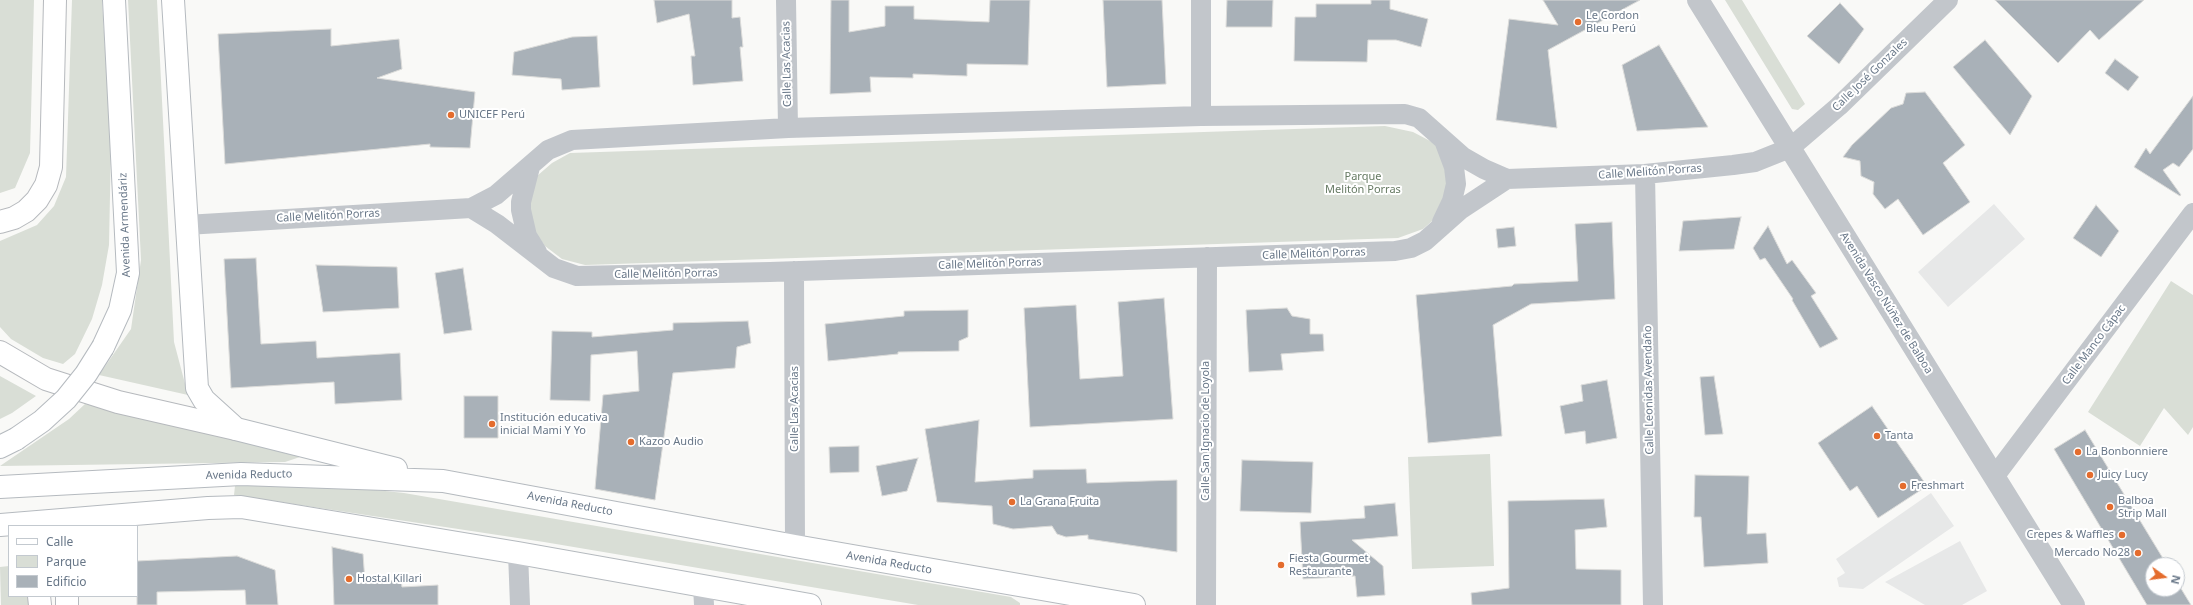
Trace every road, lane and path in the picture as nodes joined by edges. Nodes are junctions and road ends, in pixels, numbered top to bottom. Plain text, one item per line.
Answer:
1 (55, 0) edge
2 (173, 0) edge
3 (786, 0) edge
4 (1201, 0) edge
5 (1698, 0) edge
6 (1948, 0) edge
7 (115, 1) edge
8 (1201, 116) junction
9 (788, 128) junction
10 (1444, 141) junction
11 (1790, 148) junction
12 (530, 167) junction
13 (1645, 174) junction
14 (1507, 179) junction
15 (471, 208) junction
16 (2193, 213) edge
17 (0, 222) edge
18 (186, 225) junction
19 (1439, 229) junction
20 (1207, 257) junction
21 (541, 259) junction
22 (794, 271) junction
23 (0, 352) edge
24 (236, 429) junction
25 (8, 443) edge
26 (1994, 477) junction
27 (443, 481) junction
28 (8, 487) edge
29 (9, 524) edge
30 (61, 524) edge
31 (795, 546) junction
32 (518, 553) junction
33 (704, 595) edge
34 (1061, 599) edge
35 (520, 605) edge
36 (810, 605) edge
37 (1134, 605) edge
38 (1206, 605) edge
39 (1653, 605) edge
40 (2074, 605) edge

1 - 17 main road
2 - 18 main road
3 - 9 street, Calle Las Acacias
4 - 8 street
5 - 11 street, Avenida Vasco Núñez de Balboa
6 - 11 street, Calle José Gonzales
7 - 25 main road, Avenida Armendáriz, bridge
8 - 9 street, Calle Melitón Porras
8 - 10 street, Calle Melitón Porras
9 - 12 street, Calle Melitón Porras
10 - 14 street, Calle Melitón Porras
10 - 19 street
11 - 13 street, Calle Melitón Porras
11 - 26 street, Avenida Vasco Núñez de Balboa
12 - 15 street, Calle Melitón Porras
12 - 21 street
13 - 14 street, Calle Melitón Porras
13 - 39 street, Calle Leonidas Avendaño
14 - 19 street, Calle Melitón Porras
15 - 18 street, Calle Melitón Porras
15 - 21 street, Calle Melitón Porras
16 - 26 street, Calle Manco Cápac
18 - 24 main road
19 - 20 street, Calle Melitón Porras
20 - 22 street, Calle Melitón Porras
20 - 38 street, Calle San Ignacio de Loyola
21 - 22 street, Calle Melitón Porras
22 - 31 street, Calle Las Acacias
23 - 24 main road
24 - 27 main road
26 - 40 street, Avenida Vasco Núñez de Balboa
27 - 28 main road, Avenida Reducto
27 - 31 main road, Avenida Reducto
29 - 30 main road
30 - 32 main road
31 - 34 main road, Avenida Reducto
32 - 33 main road
32 - 35 street
33 - 36 main road
34 - 37 main road, Avenida Reducto

